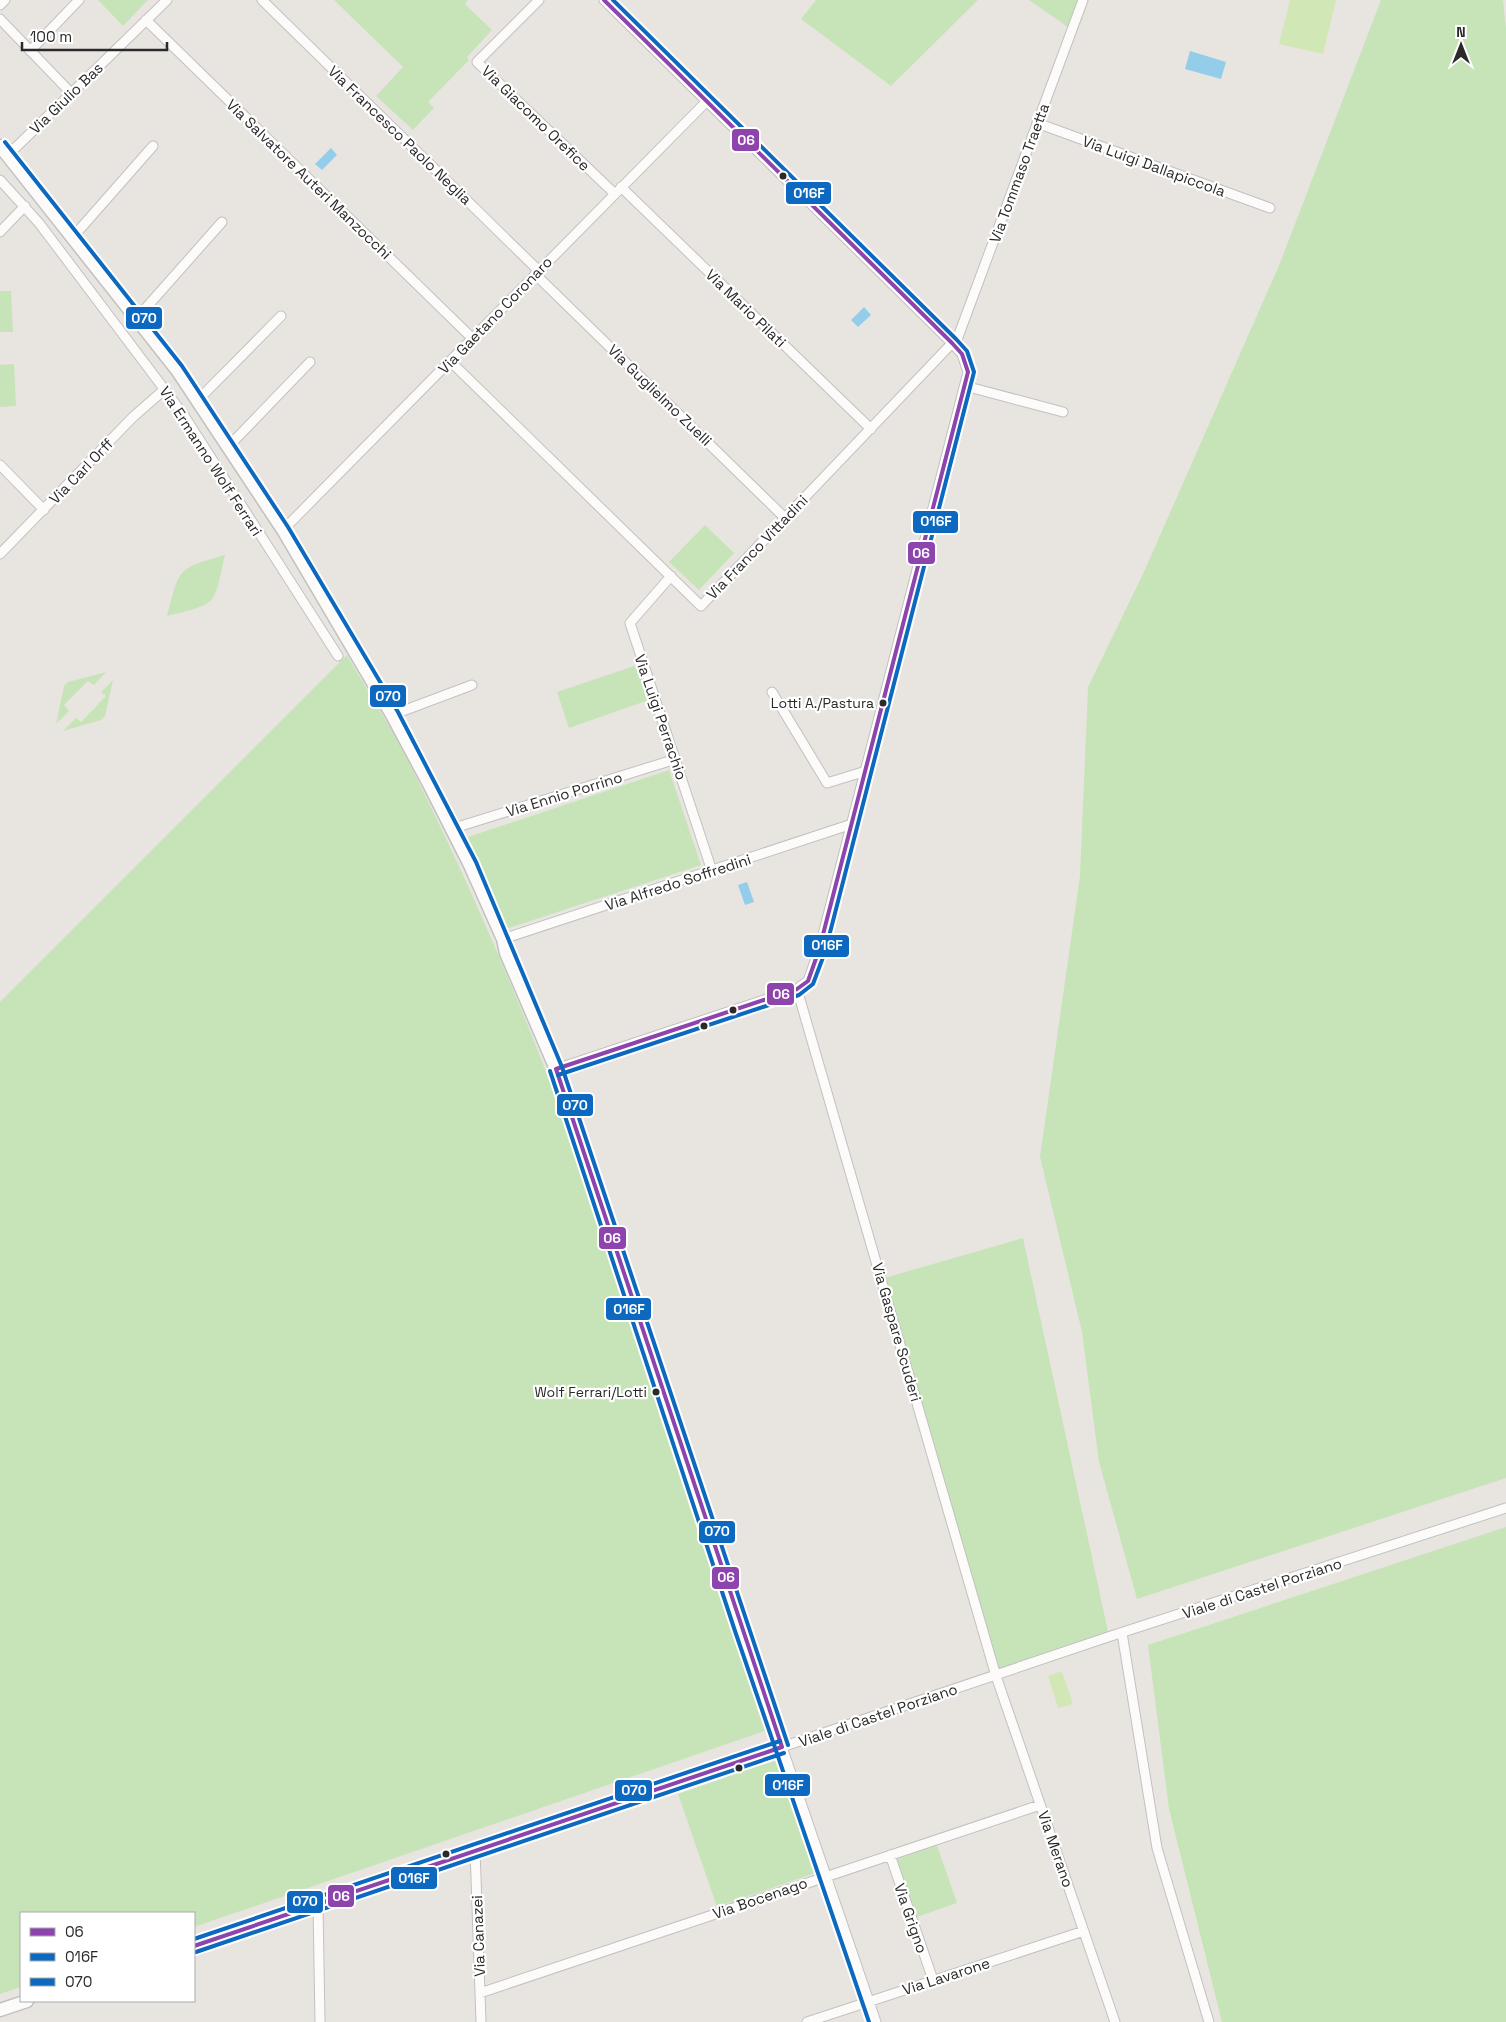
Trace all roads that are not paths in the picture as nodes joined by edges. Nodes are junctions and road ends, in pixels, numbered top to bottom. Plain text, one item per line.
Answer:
1 (4, 0) edge
2 (79, 0) edge
3 (167, 0) edge
4 (262, 0) edge
5 (539, 0) edge
6 (604, 0) edge
7 (1083, 0) edge
8 (0, 5) edge
9 (0, 19) edge
10 (146, 20) junction
11 (30, 51) junction
12 (71, 94) junction
13 (707, 100) junction
14 (1037, 124) junction
15 (153, 146) dead end
16 (4, 150) edge
17 (0, 180) edge
18 (618, 191) junction
19 (25, 206) junction
20 (1270, 208) dead end
21 (222, 222) dead end
22 (0, 232) edge
23 (73, 237) junction
24 (537, 272) junction
25 (281, 316) dead end
26 (137, 318) junction
27 (472, 338) junction
28 (952, 343) junction
29 (450, 361) junction
30 (310, 362) dead end
31 (965, 386) junction
32 (165, 389) junction
33 (198, 400) junction
34 (1063, 412) dead end
35 (871, 430) junction
36 (228, 447) junction
37 (0, 465) edge
38 (44, 510) junction
39 (784, 517) junction
40 (283, 530) junction
41 (0, 554) edge
42 (672, 576) junction
43 (338, 656) dead end
44 (472, 685) dead end
45 (772, 692) dead end
46 (392, 715) junction
47 (676, 759) junction
48 (866, 771) junction
49 (852, 824) junction
50 (451, 829) junction
51 (712, 871) junction
52 (503, 939) junction
53 (797, 989) junction
54 (556, 1069) junction
55 (1506, 1508) edge
56 (1122, 1633) junction
57 (996, 1676) junction
58 (782, 1747) junction
59 (1040, 1805) junction
60 (476, 1849) junction
61 (890, 1855) junction
62 (827, 1875) junction
63 (318, 1905) junction
64 (1084, 1931) junction
65 (195, 1946) edge
66 (933, 1980) junction
67 (480, 1993) junction
68 (25, 2002) edge
69 (868, 2002) junction
70 (0, 2010) edge
71 (320, 2022) edge
72 (482, 2022) edge
73 (807, 2022) edge
74 (876, 2022) edge
75 (1114, 2022) edge
76 (1209, 2022) edge

1 - 8 street
2 - 11 street
3 - 10 street, Via Giulio Bas
4 - 24 street, Via Francesco Paolo Neglia
5 - 18 street, Via Giacomo Orefice
6 - 13 street
7 - 14 street, Via Tommaso Traetta
9 - 11 street
10 - 12 street, Via Giulio Bas
10 - 27 street, Via Salvatore Auteri Manzocchi
11 - 12 street
12 - 16 street, Via Giulio Bas
13 - 18 street, Via Gaetano Coronaro
13 - 28 street
14 - 20 street, Via Luigi Dallapiccola
14 - 28 street, Via Tommaso Traetta
15 - 23 street
16 - 23 street, Via Ermanno Wolf Ferrari
17 - 19 street, Via Ermanno Wolf Ferrari
18 - 24 street, Via Gaetano Coronaro
18 - 35 street, Via Mario Pilati
19 - 22 street
19 - 32 street, Via Ermanno Wolf Ferrari
21 - 26 street
23 - 26 street, Via Ermanno Wolf Ferrari
24 - 27 street, Via Gaetano Coronaro
24 - 39 street, Via Guglielmo Zuelli
25 - 33 street
26 - 33 street, Via Ermanno Wolf Ferrari
27 - 29 street, Via Gaetano Coronaro
28 - 31 street
28 - 35 street, Via Franco Vittadini
29 - 40 street, Via Gaetano Coronaro
29 - 42 street, Via Franco Vittadini
30 - 36 street
31 - 34 street
31 - 48 street
32 - 38 street, Via Carl Orff
32 - 43 street, Via Ermanno Wolf Ferrari
33 - 36 street, Via Ermanno Wolf Ferrari
35 - 39 street, Via Franco Vittadini
36 - 40 street, Via Ermanno Wolf Ferrari
37 - 38 street
38 - 41 street, Via Carl Orff
39 - 42 street, Via Franco Vittadini
40 - 46 street, Via Ermanno Wolf Ferrari
42 - 47 street, Via Luigi Perrachio
44 - 46 street
45 - 48 street
46 - 50 street, Via Ermanno Wolf Ferrari
47 - 50 street, Via Ennio Porrino
47 - 51 street, Via Luigi Perrachio
48 - 49 street
49 - 51 street, Via Alfredo Soffredini
49 - 53 street
50 - 52 street, Via Ermanno Wolf Ferrari
51 - 52 street, Via Alfredo Soffredini
52 - 54 street, Via Ermanno Wolf Ferrari
53 - 54 street
53 - 57 street, Via Gaspare Scuderi
54 - 58 street, Via Ermanno Wolf Ferrari
55 - 56 street, Viale di Castel Porziano
56 - 57 street, Viale di Castel Porziano
56 - 76 street
57 - 58 street, Viale di Castel Porziano
57 - 59 street, Via Merano
58 - 60 street, Viale di Castel Porziano
58 - 62 street
59 - 61 street, Via Bocenago
59 - 64 street, Via Merano
60 - 63 street, Viale di Castel Porziano
60 - 67 street, Via Canazei
61 - 62 street, Via Bocenago
61 - 66 street, Via Grigno
62 - 67 street, Via Bocenago
62 - 69 street
63 - 65 street, Viale di Castel Porziano
63 - 71 street
64 - 66 street, Via Lavarone
64 - 75 street, Via Merano
66 - 69 street, Via Lavarone
67 - 72 street, Via Canazei
68 - 70 street
69 - 73 street, Via Lavarone
69 - 74 street

